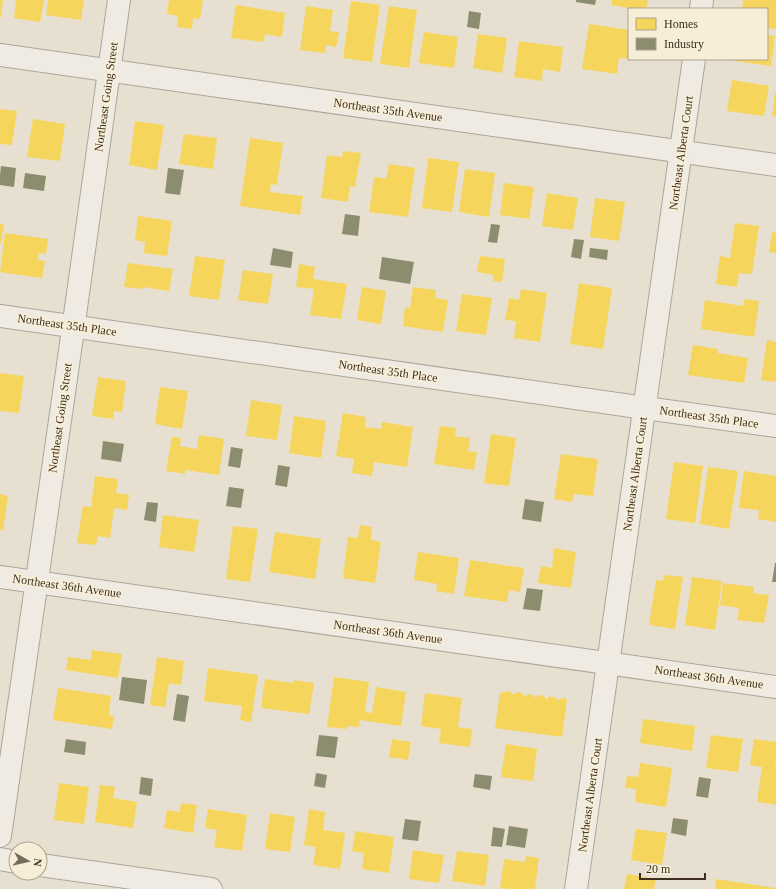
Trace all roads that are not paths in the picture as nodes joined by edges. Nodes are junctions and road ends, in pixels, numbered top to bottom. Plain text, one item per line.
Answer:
1 (119, 0) edge
2 (0, 55) edge
3 (694, 60) edge
4 (109, 71) junction
5 (681, 151) junction
6 (776, 164) edge
7 (0, 316) edge
8 (73, 326) junction
9 (645, 408) junction
10 (776, 426) edge
11 (0, 577) edge
12 (37, 582) junction
13 (608, 663) junction
14 (776, 687) edge
15 (0, 836) edge
16 (48, 866) edge
17 (211, 889) edge
18 (576, 889) edge

1 - 4 street, Northeast Going Street
2 - 4 street, Northeast 35th Avenue
3 - 5 street, Northeast Alberta Court
4 - 5 street, Northeast 35th Avenue
4 - 8 street, Northeast Going Street
5 - 6 street, Northeast 35th Avenue
5 - 9 street, Northeast Alberta Court
7 - 8 street, Northeast 35th Place
8 - 9 street, Northeast 35th Place
8 - 12 street, Northeast Going Street
9 - 10 street, Northeast 35th Place
9 - 13 street, Northeast Alberta Court
11 - 12 street, Northeast 36th Avenue
12 - 13 street, Northeast 36th Avenue
12 - 15 street, Northeast Going Street
13 - 14 street, Northeast 36th Avenue
13 - 18 street, Northeast Alberta Court
16 - 17 street

